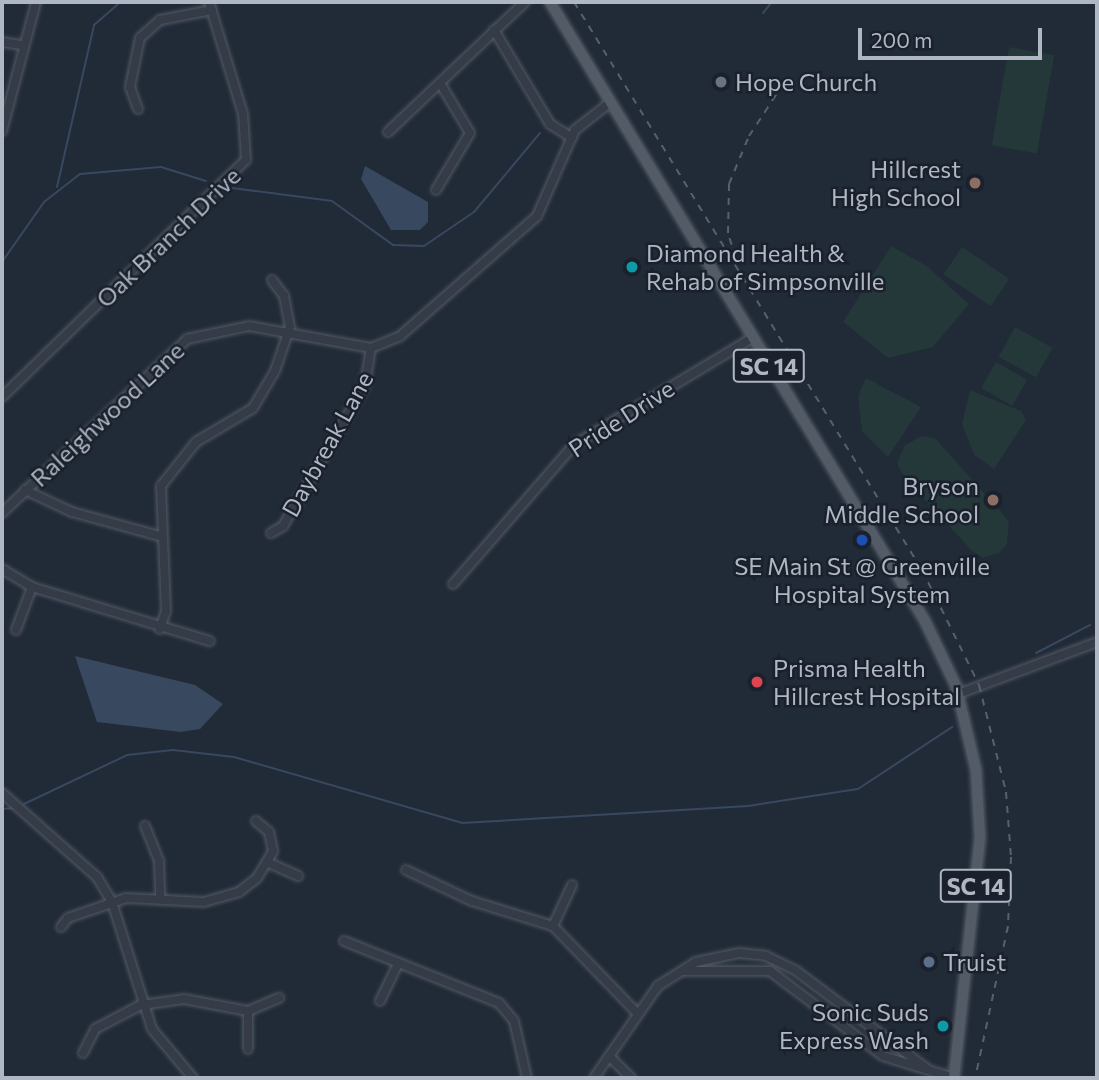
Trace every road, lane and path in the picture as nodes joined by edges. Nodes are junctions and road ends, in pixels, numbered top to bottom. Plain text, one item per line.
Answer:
1 (36, 2) edge
2 (526, 2) edge
3 (548, 3) edge
4 (210, 6) edge
5 (494, 30) junction
6 (2, 42) edge
7 (22, 45) junction
8 (440, 83) junction
9 (608, 104) junction
10 (138, 109) dead end
11 (2, 131) edge
12 (388, 132) dead end
13 (572, 138) junction
14 (436, 190) dead end
15 (272, 280) dead end
16 (289, 334) junction
17 (752, 338) junction
18 (371, 348) junction
19 (2, 397) edge
20 (24, 490) junction
21 (2, 513) edge
22 (271, 533) dead end
23 (163, 537) junction
24 (2, 569) edge
25 (453, 584) dead end
26 (32, 587) junction
27 (160, 629) junction
28 (16, 630) dead end
29 (210, 641) dead end
30 (1097, 642) edge
31 (958, 694) junction
32 (2, 793) edge
33 (256, 821) dead end
34 (145, 826) dead end
35 (269, 863) junction
36 (406, 870) dead end
37 (298, 876) dead end
38 (572, 885) dead end
39 (160, 897) junction
40 (112, 902) junction
41 (554, 926) junction
42 (61, 927) dead end
43 (344, 941) dead end
44 (398, 964) junction
45 (684, 971) junction
46 (279, 998) dead end
47 (380, 1001) dead end
48 (141, 1005) junction
49 (248, 1011) junction
50 (637, 1013) junction
51 (248, 1049) dead end
52 (83, 1054) dead end
53 (609, 1056) junction
54 (926, 1068) junction
55 (192, 1078) edge
56 (527, 1078) edge
57 (594, 1078) edge
58 (631, 1078) edge
59 (955, 1078) edge

1 - 7 street
2 - 5 street
3 - 9 main road, SC 14
4 - 10 street
4 - 19 street, Oak Branch Drive
5 - 8 street
5 - 13 street
6 - 7 street
7 - 11 street
8 - 12 street
8 - 14 street
9 - 13 street
9 - 17 main road, SC 14
13 - 18 street
15 - 16 street
16 - 18 street, Raleighwood Lane
16 - 20 street, Raleighwood Lane
16 - 23 street
17 - 25 street, Pride Drive
17 - 31 main road, SC 14
18 - 22 street, Daybreak Lane
20 - 21 street, Raleighwood Lane
20 - 23 street
23 - 27 street
24 - 26 street
26 - 27 street
26 - 28 street
27 - 29 street
30 - 31 street
31 - 59 main road, SC 14
32 - 40 street
33 - 35 street
34 - 39 street
35 - 37 street
35 - 39 street
36 - 41 street
38 - 41 street
39 - 40 street
40 - 42 street
40 - 48 street
41 - 50 street
43 - 44 street
44 - 47 street
44 - 56 street
45 - 50 street
45 - 54 street
45 - 54 street
46 - 49 street
48 - 49 street
48 - 52 street
48 - 55 street
49 - 51 street
50 - 53 street
53 - 57 street
53 - 58 street
54 - 59 street

